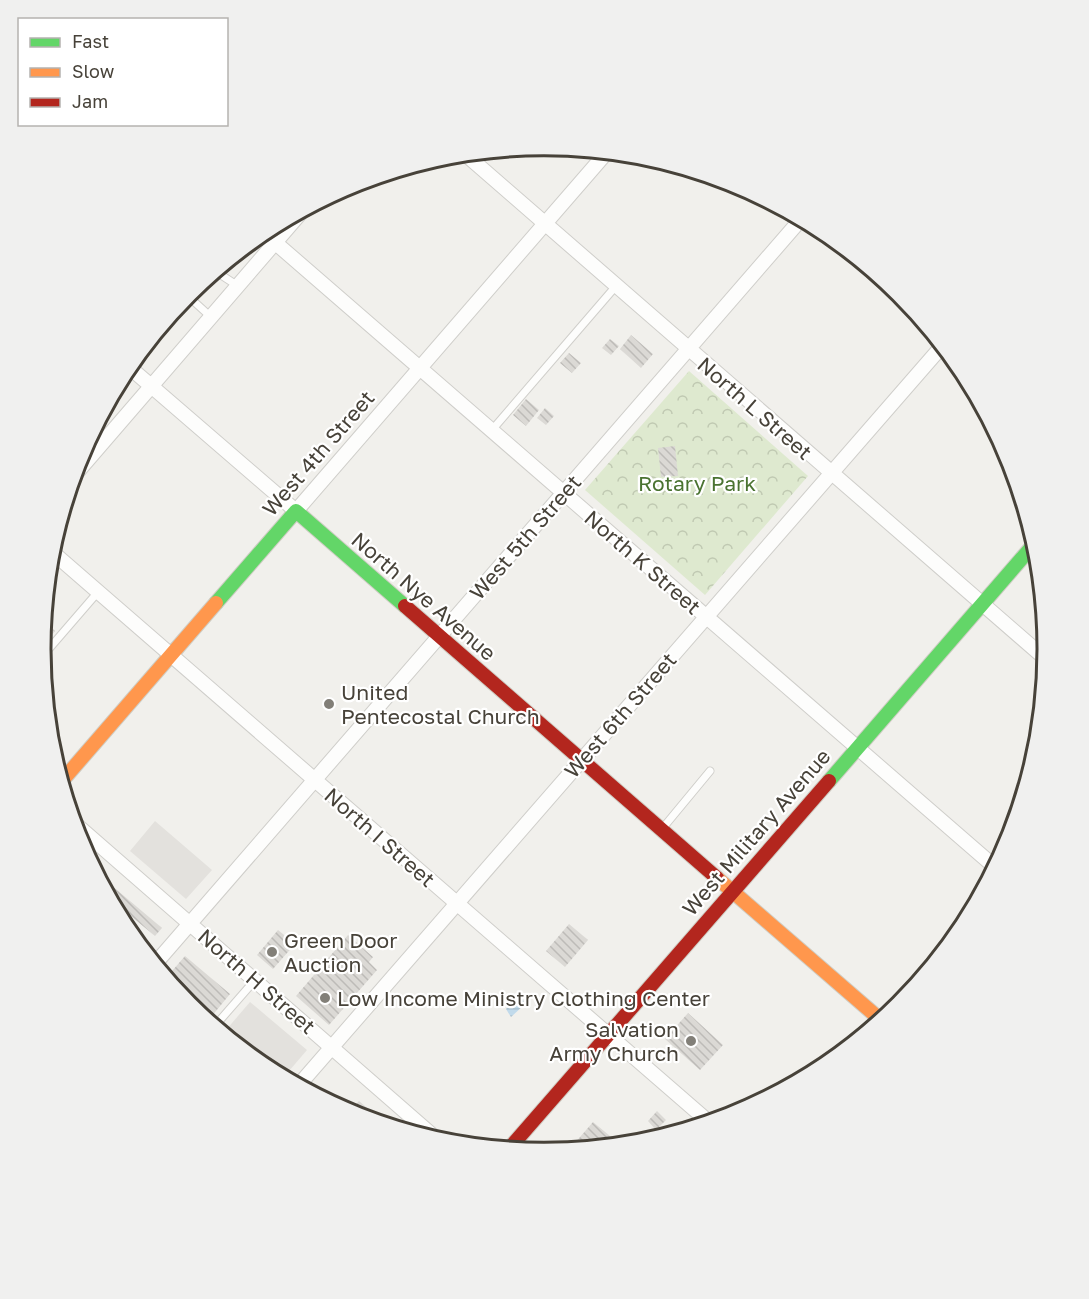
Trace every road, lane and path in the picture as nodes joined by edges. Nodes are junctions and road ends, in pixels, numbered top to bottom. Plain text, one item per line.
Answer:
1 (601, 159) edge
2 (473, 161) edge
3 (545, 223) junction
4 (795, 225) edge
5 (289, 228) edge
6 (271, 239) edge
7 (276, 243) junction
8 (222, 276) edge
9 (238, 286) junction
10 (616, 286) junction
11 (195, 302) edge
12 (211, 317) junction
13 (688, 349) junction
14 (938, 351) edge
15 (420, 367) junction
16 (136, 373) edge
17 (151, 387) junction
18 (492, 430) junction
19 (91, 456) edge
20 (831, 474) junction
21 (564, 492) junction
22 (296, 511) junction
23 (1028, 551) edge
24 (59, 558) edge
25 (98, 592) junction
26 (983, 603) junction
27 (706, 617) junction
28 (438, 636) junction
29 (51, 646) edge
30 (1038, 652) edge
31 (171, 655) junction
32 (856, 748) junction
33 (580, 760) junction
34 (710, 771) dead end
35 (67, 775) edge
36 (314, 779) junction
37 (662, 830) junction
38 (88, 834) edge
39 (989, 862) edge
40 (732, 891) junction
41 (456, 904) junction
42 (190, 923) junction
43 (160, 958) edge
44 (255, 980) junction
45 (877, 1014) edge
46 (219, 1021) edge
47 (608, 1035) junction
48 (332, 1047) junction
49 (303, 1080) edge
50 (702, 1117) edge
51 (424, 1128) edge
52 (515, 1142) edge

1 - 3 street, West 4th Street
2 - 3 street, North L Street
3 - 10 street, North L Street
3 - 15 street, West 4th Street
4 - 13 street, West 5th Street
5 - 7 street
6 - 7 street, North K Street
7 - 9 street
7 - 15 street, North K Street
8 - 9 lane
9 - 12 street
10 - 13 street, North L Street
10 - 18 lane
11 - 12 lane
12 - 17 street
13 - 20 street, North L Street
13 - 21 street, West 5th Street
14 - 20 street, West 6th Street
15 - 18 street, North K Street
15 - 22 street, West 4th Street
16 - 17 street, North Nye Avenue
17 - 19 street
17 - 22 street, North Nye Avenue
18 - 21 street, North K Street
20 - 26 street, North L Street
20 - 27 street, West 6th Street
21 - 27 street, North K Street
21 - 28 street, West 5th Street
22 - 28 street, North Nye Avenue
22 - 31 street, West 4th Street
23 - 26 street, West Military Avenue
24 - 25 street, North I Street
25 - 29 lane
25 - 31 street, North I Street
26 - 30 street, North L Street
26 - 32 street, West Military Avenue
27 - 32 street, North K Street
27 - 33 street, West 6th Street
28 - 33 street, North Nye Avenue
28 - 36 street, West 5th Street
31 - 35 street, West 4th Street
31 - 36 street, North I Street
32 - 39 street, North K Street
32 - 40 street, West Military Avenue
33 - 37 street, North Nye Avenue
33 - 41 street, West 6th Street
34 - 37 lane
36 - 41 street, North I Street
36 - 42 street, West 5th Street
37 - 40 street, North Nye Avenue
38 - 42 street, North H Street
40 - 45 street, North Nye Avenue
40 - 47 street, West Military Avenue
41 - 47 street, North I Street
41 - 48 street, West 6th Street
42 - 43 street, West 5th Street
42 - 44 street, North H Street
44 - 46 lane
44 - 48 street, North H Street
47 - 50 street, North I Street
47 - 52 street, West Military Avenue
48 - 49 street, West 6th Street
48 - 51 street, North H Street

